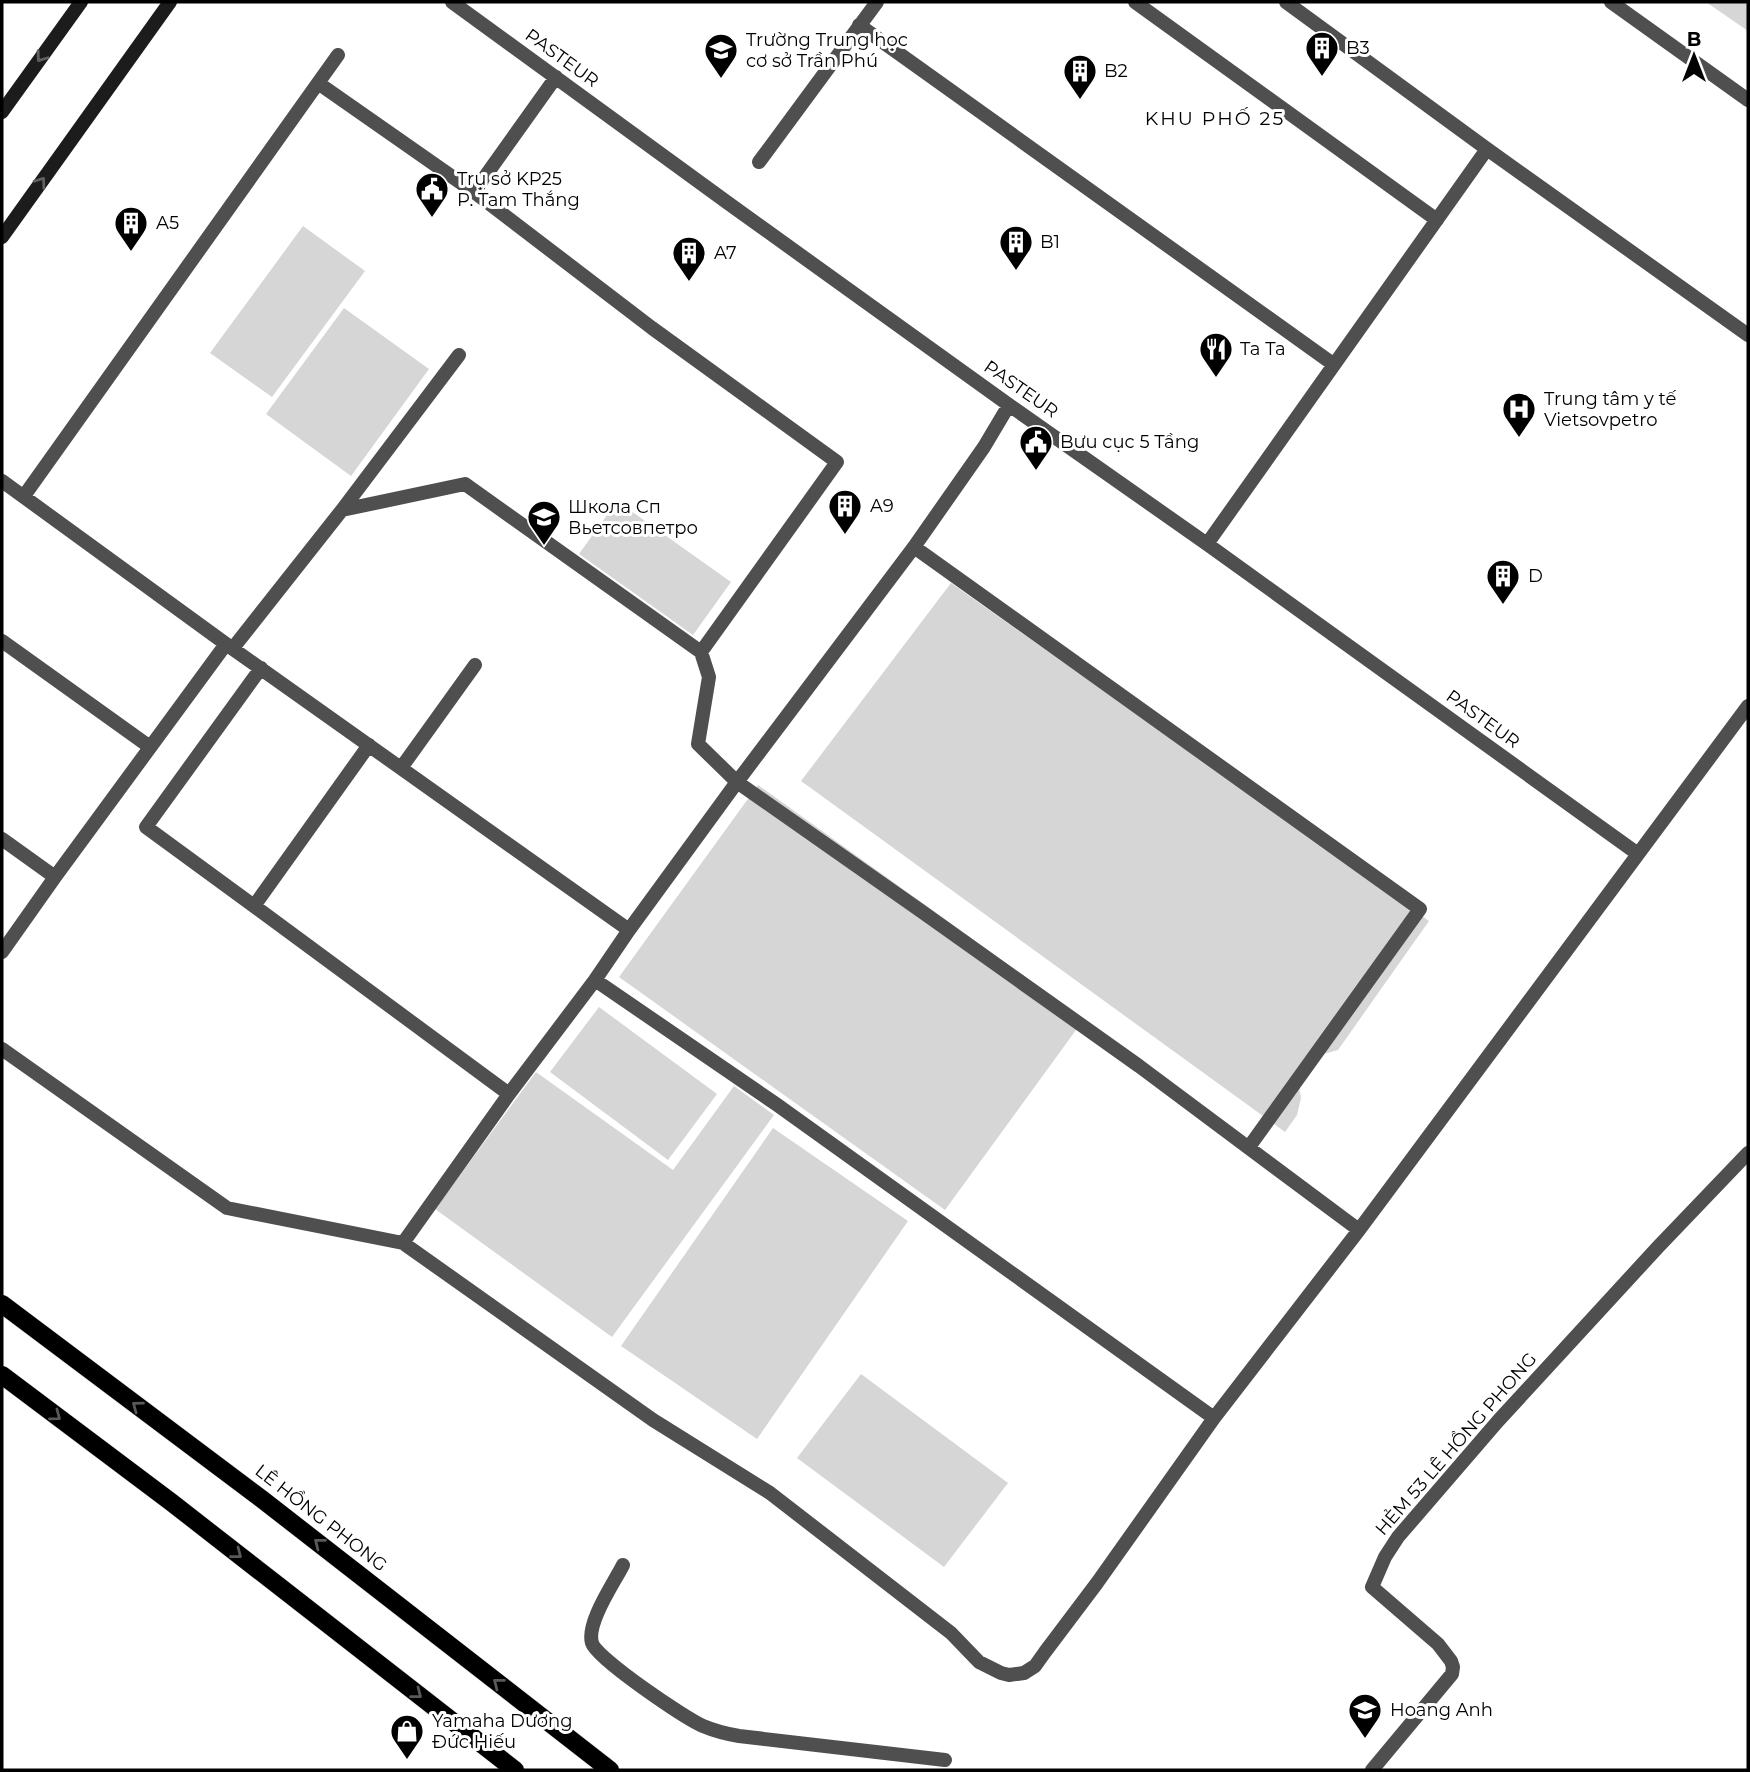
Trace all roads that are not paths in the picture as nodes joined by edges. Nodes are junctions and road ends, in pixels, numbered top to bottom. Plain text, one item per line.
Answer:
1 (81, 2) edge
2 (170, 2) edge
3 (452, 2) edge
4 (877, 2) edge
5 (1135, 2) edge
6 (1611, 2) edge
7 (1290, 3) edge
8 (859, 25) junction
9 (338, 55) dead end
10 (556, 77) junction
11 (318, 83) junction
12 (1748, 100) edge
13 (2, 112) edge
14 (1486, 149) junction
15 (759, 162) dead end
16 (474, 192) junction
17 (1437, 220) junction
18 (2, 237) edge
19 (1748, 335) edge
20 (458, 355) dead end
21 (1333, 364) junction
22 (1009, 405) junction
23 (2, 481) edge
24 (24, 496) junction
25 (342, 510) junction
26 (1207, 544) junction
27 (914, 547) junction
28 (2, 641) edge
29 (230, 646) junction
30 (701, 652) junction
31 (475, 665) dead end
32 (261, 668) junction
33 (1748, 706) edge
34 (369, 745) junction
35 (150, 747) junction
36 (401, 768) junction
37 (737, 782) junction
38 (2, 839) edge
39 (1638, 854) junction
40 (55, 877) junction
41 (254, 906) junction
42 (629, 930) junction
43 (2, 952) edge
44 (595, 980) junction
45 (2, 1049) edge
46 (509, 1094) junction
47 (1249, 1147) junction
48 (1748, 1153) edge
49 (1359, 1230) junction
50 (403, 1243) junction
51 (2, 1304) edge
52 (2, 1375) edge
53 (1214, 1418) junction
54 (623, 1565) dead end
55 (945, 1760) dead end
56 (515, 1770) edge
57 (610, 1770) edge
58 (1372, 1770) edge

1 -> 13 main road
18 -> 2 main road
3 - 10 street, PASTEUR
4 - 8 street
5 - 17 street
6 - 12 street
7 - 14 street
8 - 15 street
8 - 21 street
9 - 11 street
10 - 16 street
10 - 22 street, PASTEUR
11 - 16 street
11 - 24 street
14 - 17 street
14 - 19 street
16 - 30 street
17 - 21 street
20 - 25 street
21 - 26 street
22 - 26 street, PASTEUR
22 - 27 street
23 - 24 street
24 - 29 street
25 - 29 street
25 - 30 street
26 - 39 street, PASTEUR
27 - 37 street
27 - 47 street
28 - 35 street
29 - 32 street
29 - 35 street
30 - 37 street
31 - 36 street
32 - 34 street
32 - 41 street
33 - 39 street
34 - 36 street
34 - 41 street
35 - 40 street
36 - 42 street
37 - 42 street
37 - 47 street
38 - 40 street
39 - 49 street
40 - 43 street
41 - 46 street
42 - 44 street
44 - 46 street
44 - 53 street
45 - 50 street
46 - 50 street
47 - 49 street
48 - 58 street, HẺM 53 LÊ HỒNG PHONG
49 - 53 street
50 - 53 street
57 -> 51 main road, LÊ HỒNG PHONG
52 -> 56 main road
54 - 55 street

